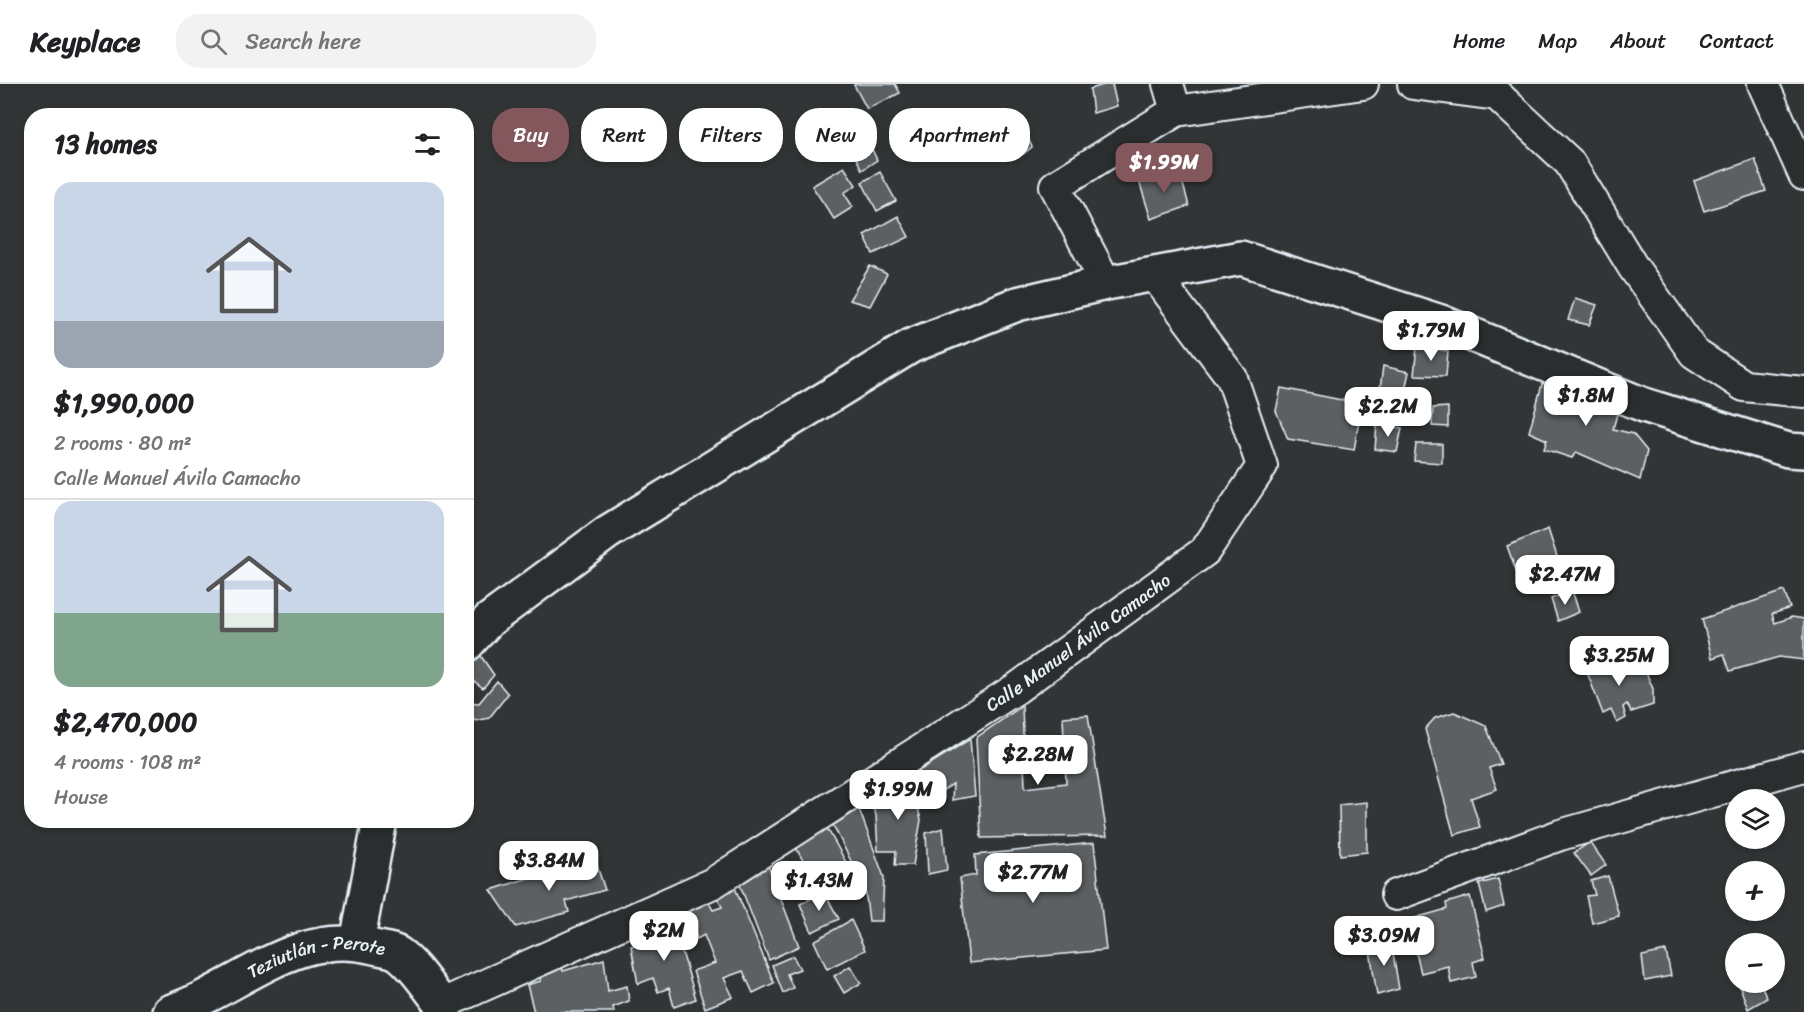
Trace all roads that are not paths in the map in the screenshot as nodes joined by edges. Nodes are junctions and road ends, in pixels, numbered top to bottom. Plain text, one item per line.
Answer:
1 (1363, 84) edge
2 (1413, 84) edge
3 (1763, 84) edge
4 (1172, 98) edge
5 (1804, 175) edge
6 (1154, 274) junction
7 (1106, 283) junction
8 (1804, 392) edge
9 (1804, 451) edge
10 (474, 636) edge
11 (1804, 766) edge
12 (379, 828) edge
13 (1396, 895) dead end
14 (357, 943) junction
15 (443, 1008) edge
16 (169, 1012) edge

1 - 4 street
2 - 8 street
3 - 5 street
4 - 7 street
6 - 7 main road
6 - 9 main road
6 - 15 street, Calle Manuel Ávila Camacho
7 - 10 main road
11 - 13 street
12 - 14 main road
14 - 15 main road, Teziutlán - Perote
14 - 16 main road, Teziutlán - Perote

